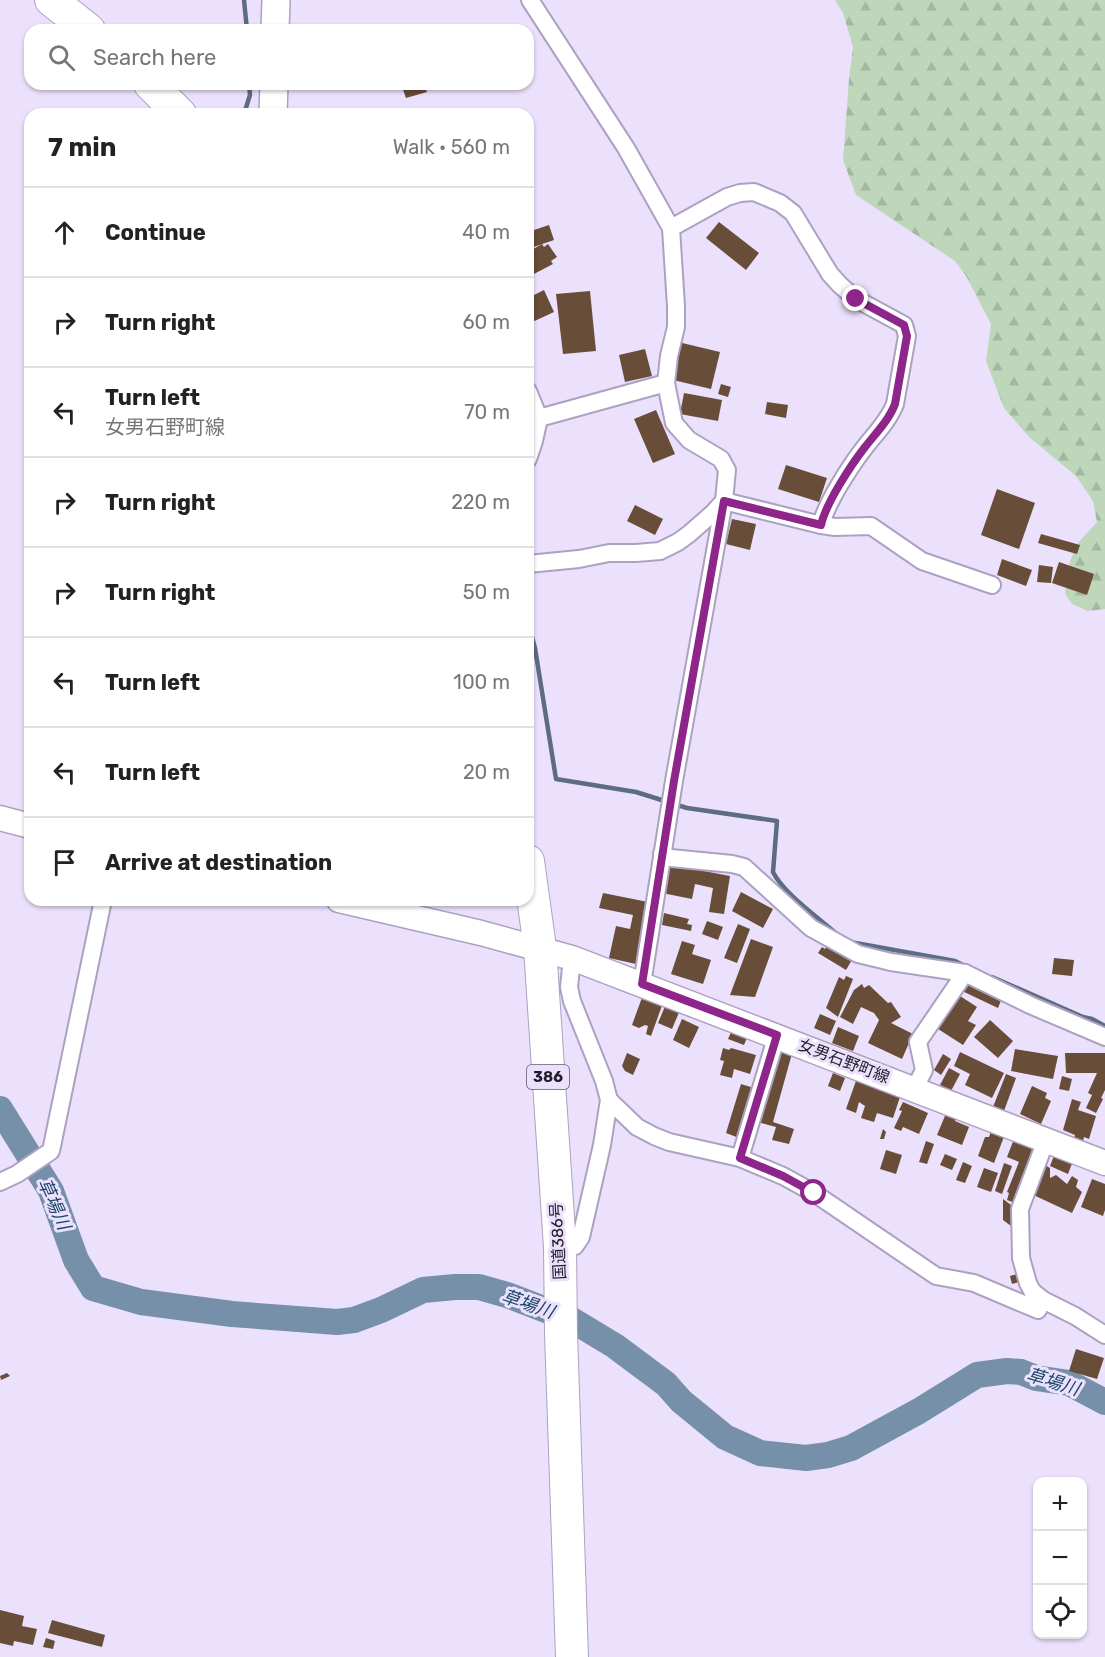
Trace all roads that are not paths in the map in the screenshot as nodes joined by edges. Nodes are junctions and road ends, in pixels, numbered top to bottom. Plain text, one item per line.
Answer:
1 (51, 0) edge
2 (276, 0) edge
3 (530, 0) edge
4 (81, 24) edge
5 (275, 24) edge
6 (156, 90) edge
7 (274, 90) edge
8 (174, 108) edge
9 (273, 108) edge
10 (671, 228) junction
11 (666, 383) junction
12 (534, 406) edge
13 (539, 418) junction
14 (534, 441) edge
15 (724, 501) junction
16 (821, 525) junction
17 (534, 564) edge
18 (992, 585) dead end
19 (0, 818) edge
20 (24, 824) edge
21 (662, 854) junction
22 (534, 904) edge
23 (102, 906) edge
24 (364, 906) edge
25 (540, 948) junction
26 (572, 958) junction
27 (965, 973) junction
28 (642, 984) junction
29 (777, 1035) junction
30 (1105, 1037) edge
31 (915, 1088) junction
32 (609, 1100) junction
33 (1046, 1140) junction
34 (740, 1158) junction
35 (1105, 1163) edge
36 (0, 1182) edge
37 (560, 1247) junction
38 (1043, 1300) junction
39 (1105, 1335) edge
40 (572, 1657) edge

1 - 4 highway
2 - 5 main road
3 - 10 street
6 - 8 highway
7 - 9 main road
10 - 11 street
10 - 16 street
11 - 13 street
11 - 15 street
12 - 13 street
13 - 14 street
15 - 16 street
15 - 17 street
15 - 21 street
16 - 18 street
19 - 20 main road
21 - 27 street
21 - 28 street
22 - 25 highway, 国道386号 / 386
23 - 36 street
24 - 25 main road, 女男石野町線
25 - 26 main road, 女男石野町線
25 - 37 highway, 国道386号 / 386
26 - 28 main road, 女男石野町線
26 - 32 street
27 - 30 street
27 - 31 street
28 - 29 main road, 女男石野町線
29 - 31 main road, 女男石野町線
29 - 34 street
31 - 33 main road, 女男石野町線
32 - 34 street
32 - 37 street
33 - 35 main road, 女男石野町線
33 - 38 street
34 - 38 street
37 - 40 highway, 国道386号 / 386
38 - 39 street

